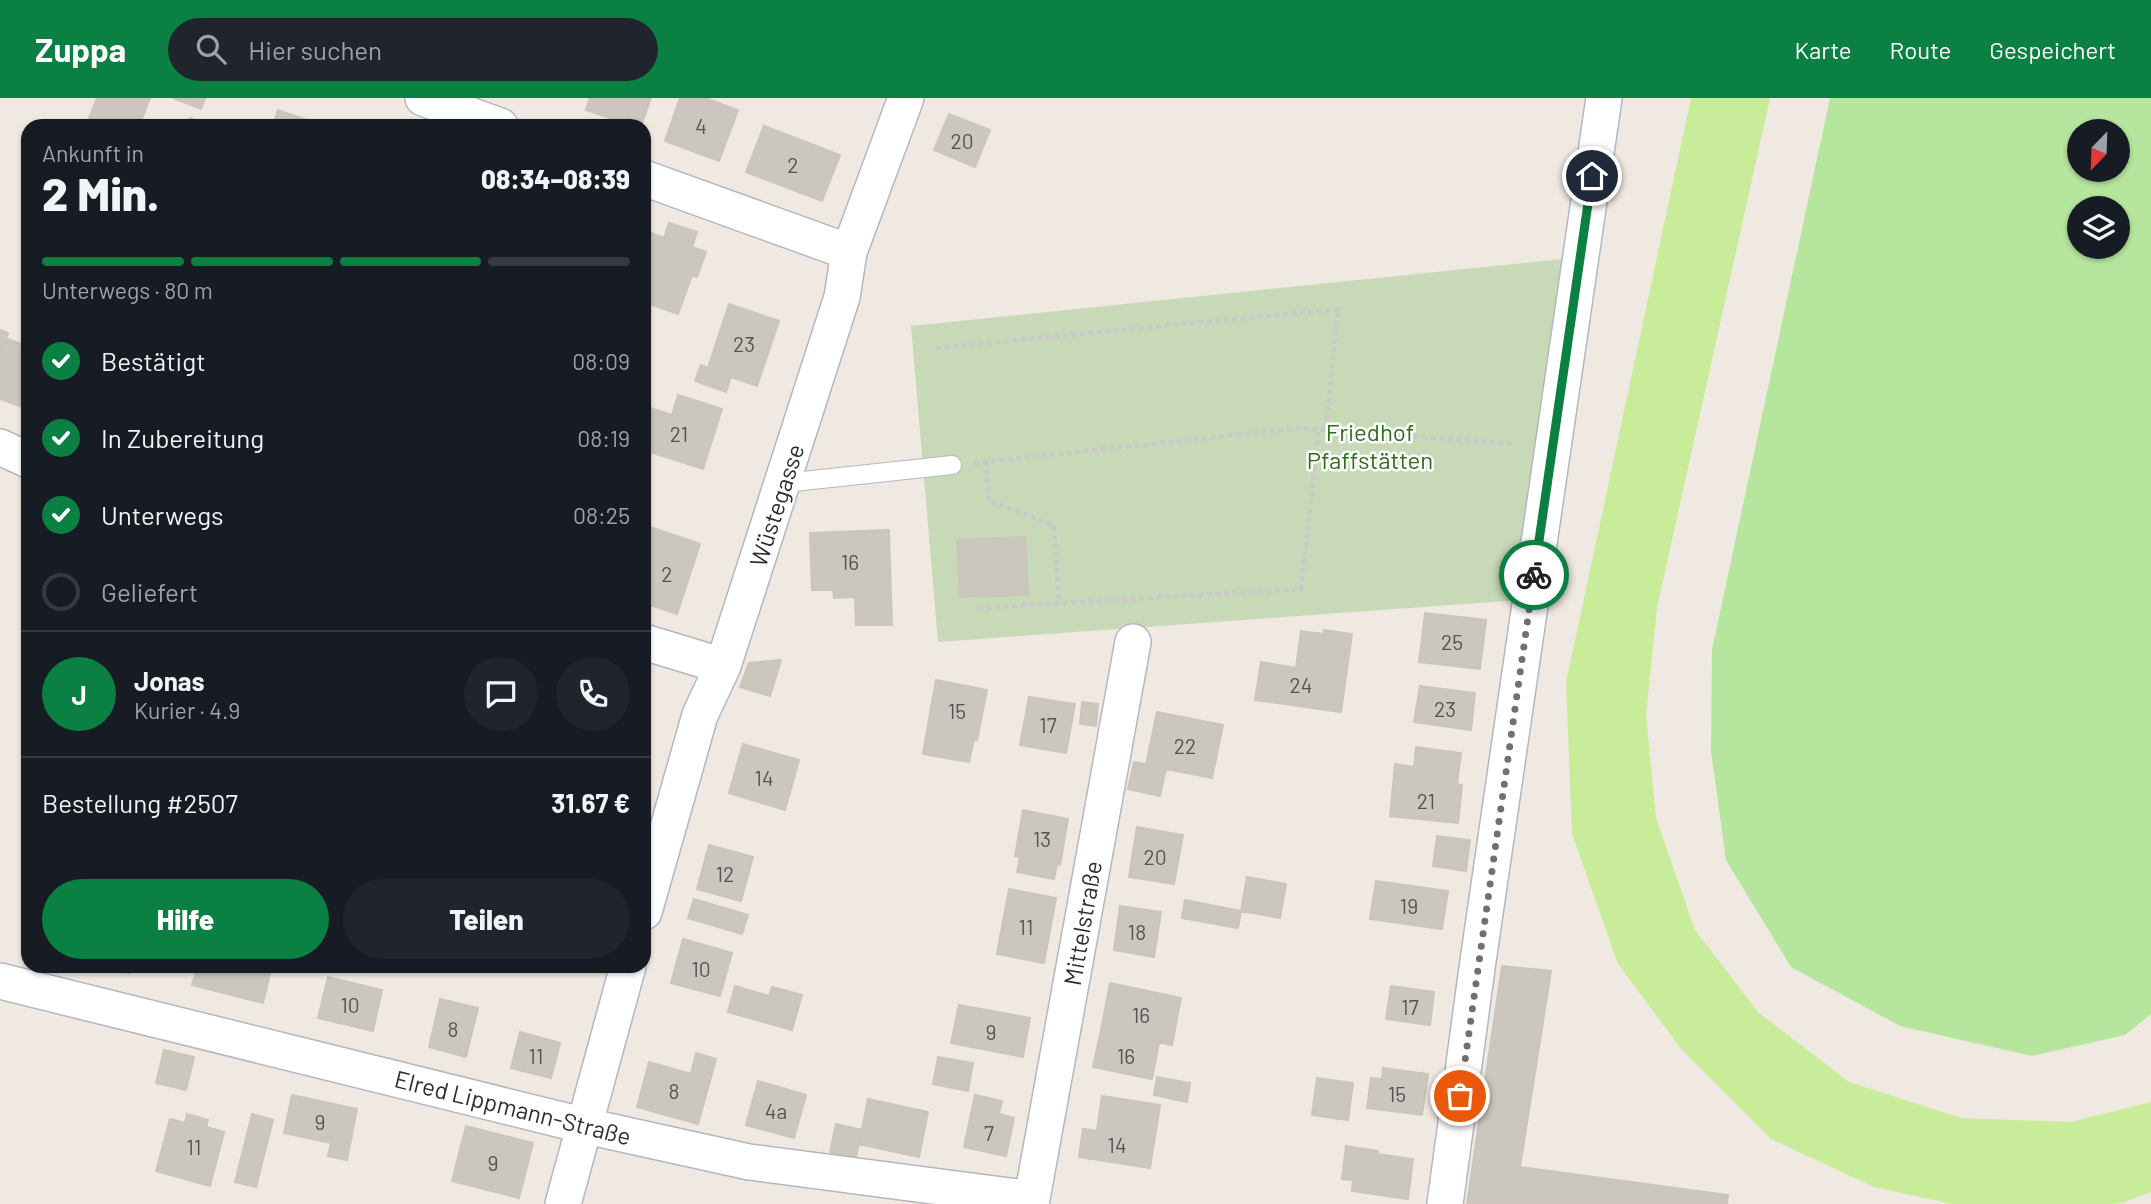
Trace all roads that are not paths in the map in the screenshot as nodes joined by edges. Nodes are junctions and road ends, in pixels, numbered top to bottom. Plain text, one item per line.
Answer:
1 (423, 98) edge
2 (906, 98) edge
3 (1604, 98) edge
4 (481, 119) edge
5 (651, 181) edge
6 (849, 252) junction
7 (0, 447) edge
8 (21, 457) edge
9 (952, 465) road end
10 (784, 483) junction
11 (1133, 642) dead end
12 (651, 644) edge
13 (723, 666) junction
14 (651, 887) edge
15 (626, 973) edge
16 (0, 981) edge
17 (586, 1126) junction
18 (1031, 1201) edge
19 (563, 1204) edge
20 (1445, 1204) edge

1 - 4 street
2 - 6 street, Wüstegasse
3 - 20 street
5 - 6 street
6 - 10 street, Wüstegasse
7 - 8 street
9 - 10 lane
10 - 13 street, Wüstegasse
11 - 18 street, Mittelstraße
12 - 13 street
13 - 14 street, Wüstegasse
15 - 17 street
16 - 17 street, Elred Lippmann-Straße
17 - 18 street, Elred Lippmann-Straße
17 - 19 street

